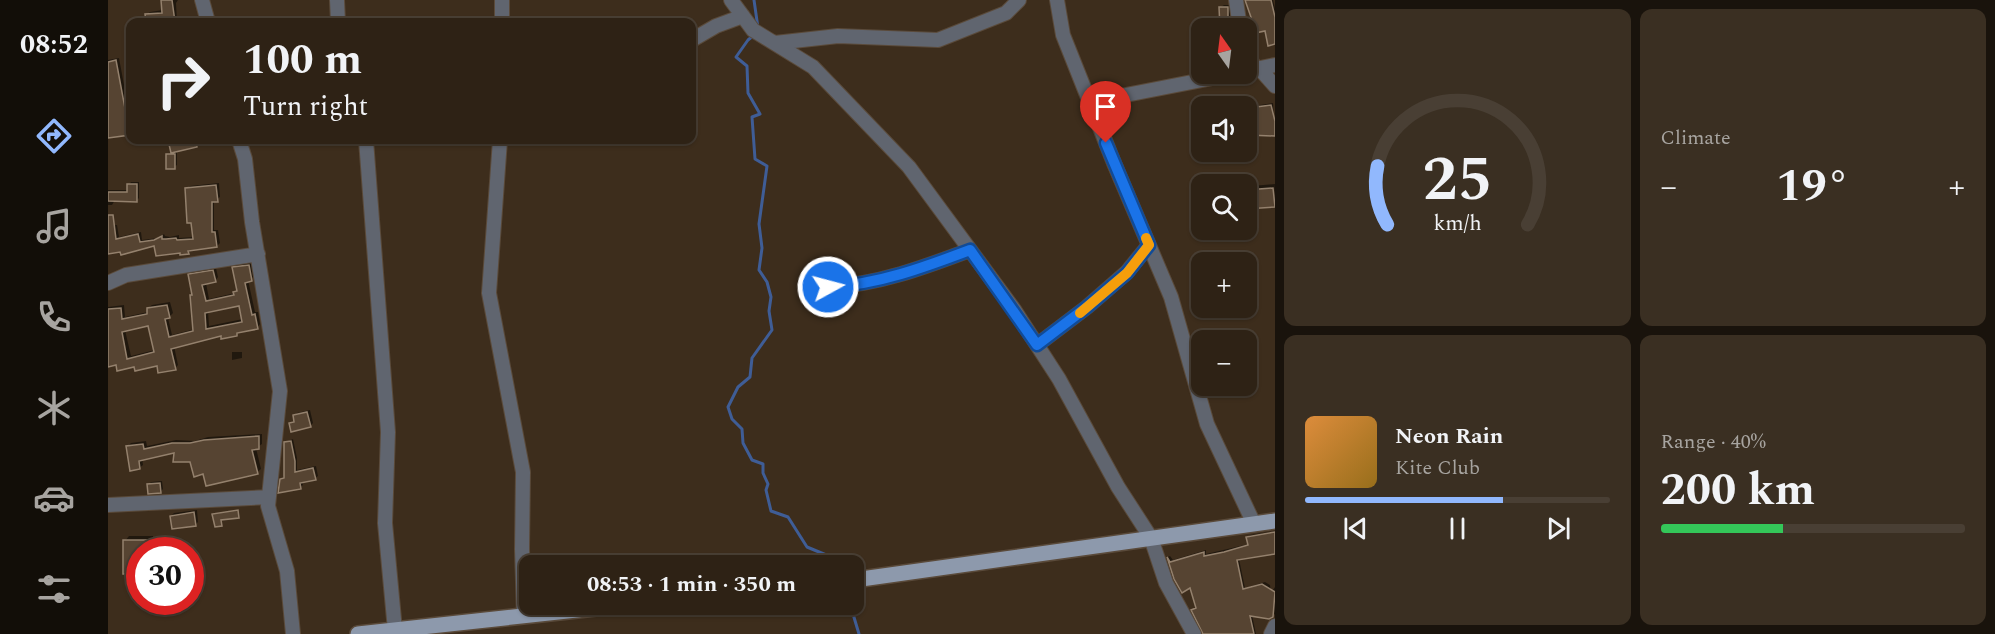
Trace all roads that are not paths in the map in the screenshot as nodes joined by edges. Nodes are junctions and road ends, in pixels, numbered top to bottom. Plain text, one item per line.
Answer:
1 (202, 0) edge
2 (337, 0) edge
3 (502, 0) edge
4 (731, 0) edge
5 (1019, 0) edge
6 (1057, 0) edge
7 (1236, 0) edge
8 (743, 16) junction
9 (207, 18) edge
10 (338, 18) edge
11 (502, 18) edge
12 (1239, 18) edge
13 (696, 38) edge
14 (775, 43) junction
15 (1275, 65) edge
16 (1257, 68) edge
17 (1257, 71) edge
18 (1191, 82) edge
19 (1275, 86) edge
20 (1090, 102) junction
21 (240, 144) edge
22 (366, 144) edge
23 (500, 144) edge
24 (1149, 245) junction
25 (970, 250) junction
26 (258, 254) junction
27 (108, 283) edge
28 (828, 287) dead end
29 (1037, 345) junction
30 (269, 497) junction
31 (108, 505) edge
32 (1275, 521) edge
33 (1254, 524) junction
34 (1151, 538) junction
35 (864, 579) edge
36 (533, 615) edge
37 (524, 616) junction
38 (1275, 626) edge
39 (395, 630) junction
40 (293, 634) edge
41 (358, 634) edge
42 (1194, 634) edge
43 (1271, 634) edge

1 - 9 street
2 - 10 street
3 - 11 street
4 - 8 street
5 - 14 street
6 - 20 street
7 - 12 street
8 - 13 street
8 - 14 street
14 - 25 street
15 - 16 street
17 - 19 street
18 - 20 street
20 - 24 street
21 - 26 street
22 - 39 street
23 - 37 street
24 - 29 street
24 - 33 street
25 - 28 street
25 - 29 street
26 - 27 street
26 - 30 street
29 - 34 street
30 - 31 street
30 - 40 street
32 - 33 main road
33 - 34 main road
34 - 35 main road
34 - 42 street
36 - 37 main road
37 - 39 main road
38 - 43 street
39 - 41 main road

